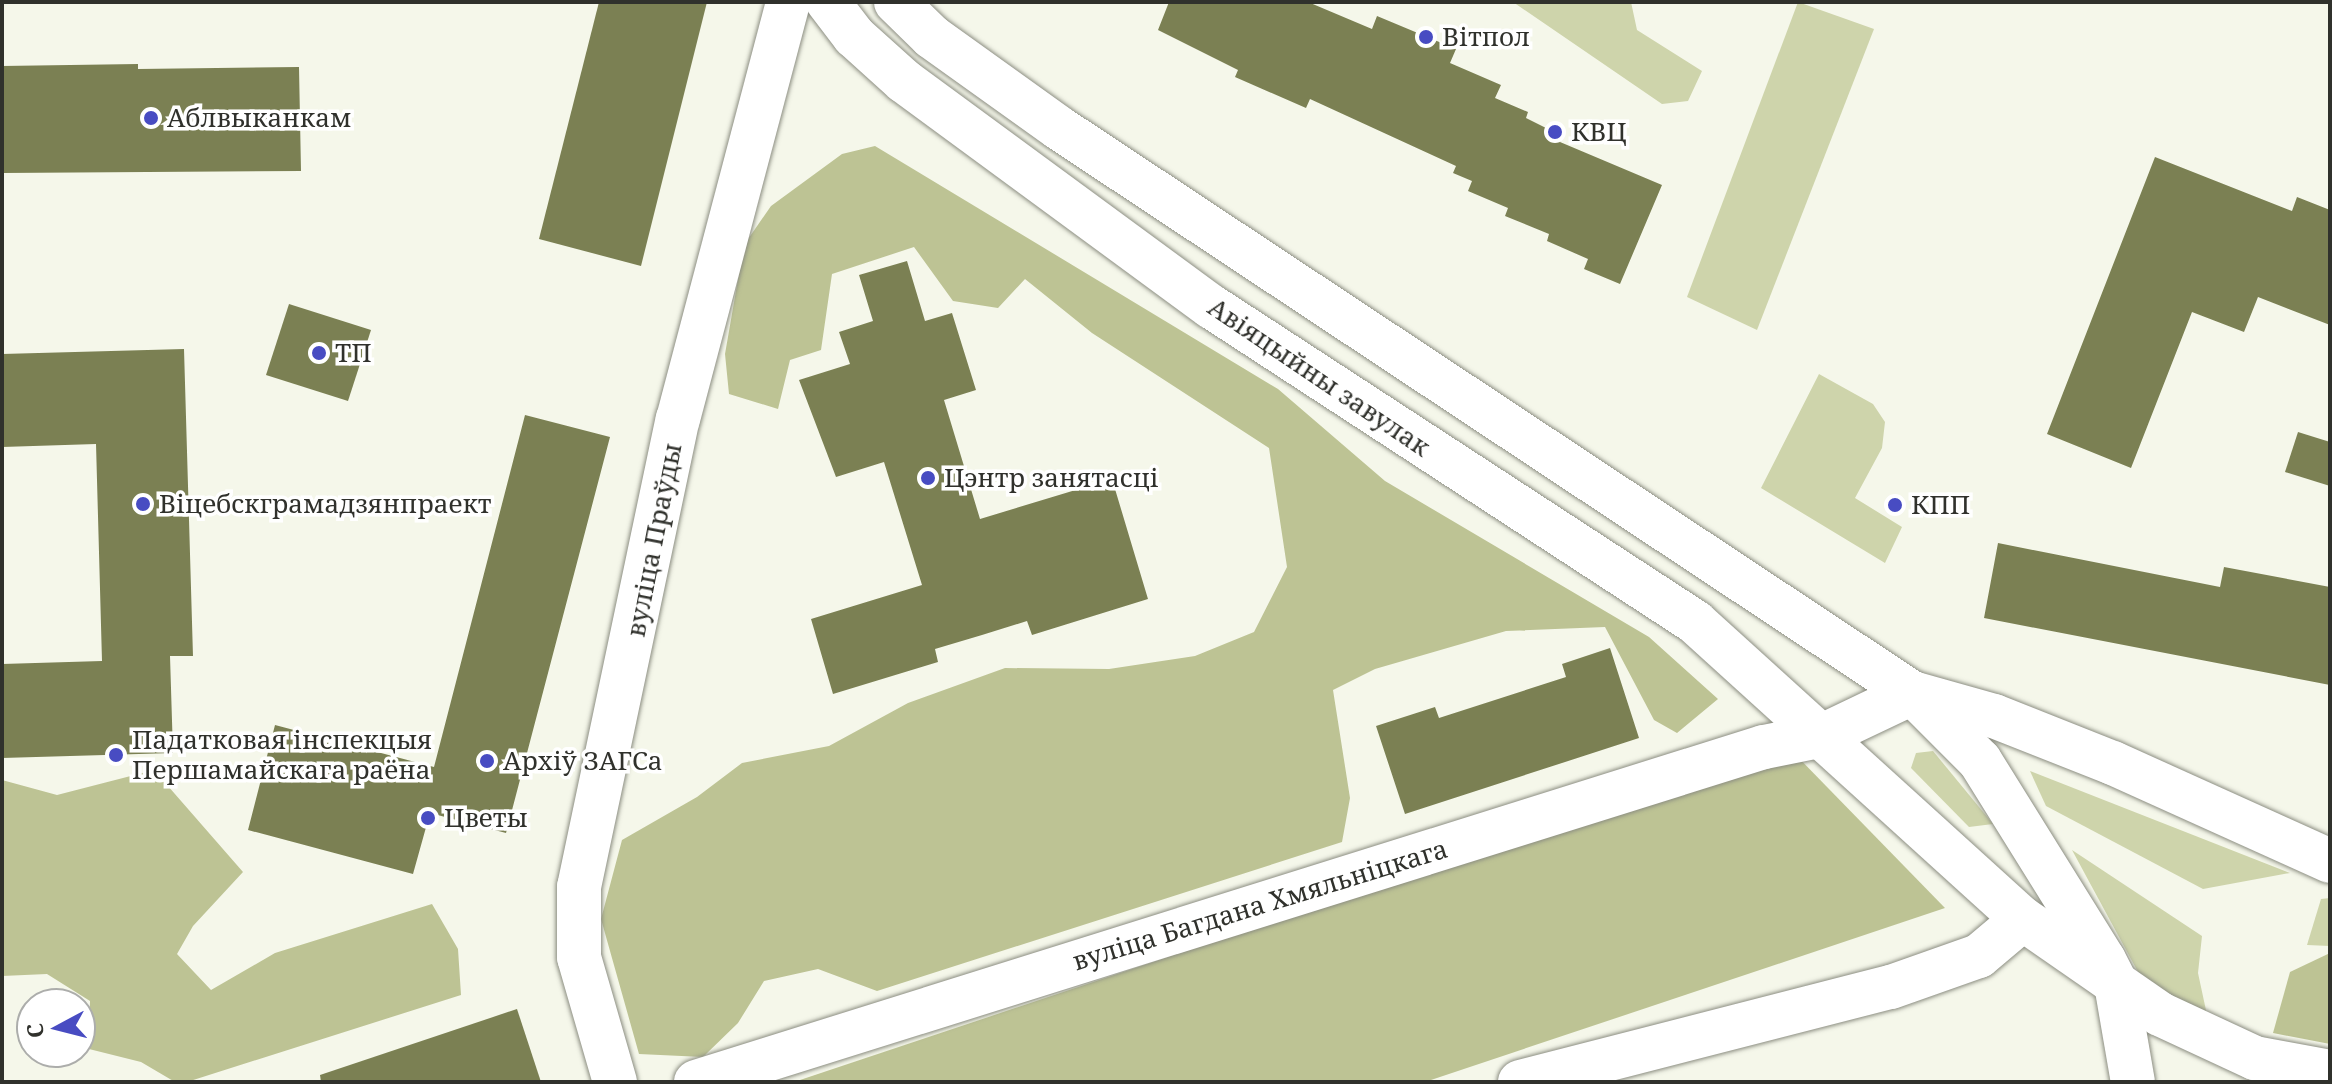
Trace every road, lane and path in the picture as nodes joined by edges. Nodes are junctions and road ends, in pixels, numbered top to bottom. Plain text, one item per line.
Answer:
1 (788, 2) edge
2 (828, 2) edge
3 (896, 2) edge
4 (1912, 693) junction
5 (1824, 735) junction
6 (2330, 861) edge
7 (2023, 919) junction
8 (2116, 984) junction
9 (2330, 1072) edge
10 (615, 1082) edge
11 (696, 1082) edge
12 (1520, 1082) edge
13 (2133, 1082) edge

1 - 10 street, вуліца Праўды
2 - 5 street, Авіяцыйны завулак
3 - 4 street
4 - 5 street, вуліца Багдана Хмяльніцкага
4 - 6 street
4 - 8 street
5 - 7 street
5 - 11 street, вуліца Багдана Хмяльніцкага
7 - 8 street
7 - 12 street
8 - 9 street
8 - 13 street

